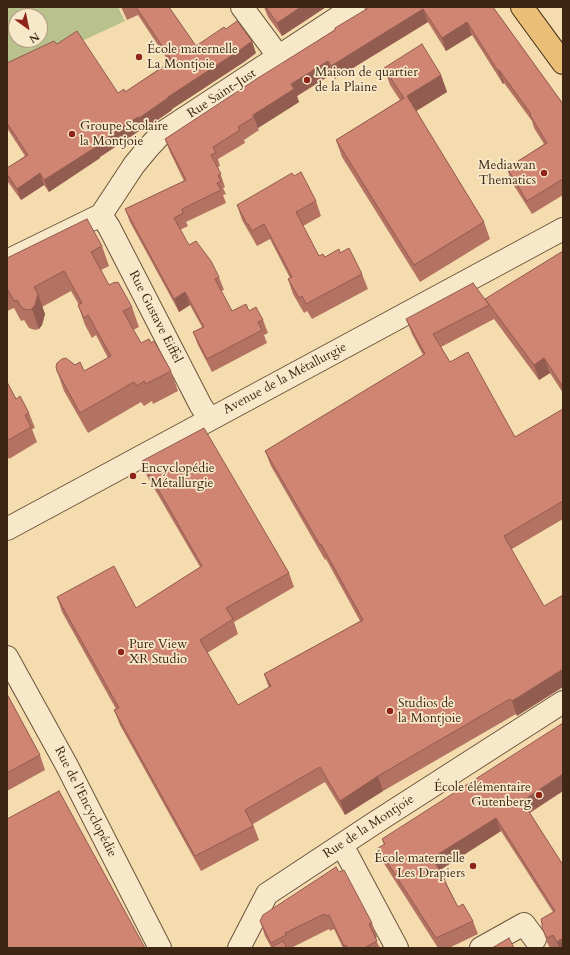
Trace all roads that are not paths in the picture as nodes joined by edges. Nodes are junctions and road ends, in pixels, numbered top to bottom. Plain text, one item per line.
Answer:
1 (242, 7) edge
2 (354, 7) edge
3 (522, 7) edge
4 (279, 57) junction
5 (563, 62) edge
6 (101, 215) junction
7 (563, 229) edge
8 (7, 261) edge
9 (210, 419) junction
10 (7, 529) edge
11 (7, 657) edge
12 (563, 702) edge
13 (342, 845) junction
14 (535, 939) dead end
15 (160, 948) edge
16 (239, 948) edge
17 (397, 948) edge
18 (481, 948) edge

1 - 4 street
2 - 4 street, Rue Saint-Just
3 - 5 main road
4 - 6 street, Rue Saint-Just
6 - 8 street
6 - 9 street, Rue Gustave Eiffel
7 - 9 street, Avenue de la Métallurgie
9 - 10 street, Avenue de la Métallurgie
11 - 15 street, Rue de l'Encyclopédie
12 - 13 street, Rue de la Montjoie
13 - 16 street, Rue de la Montjoie
13 - 17 street
14 - 18 street

